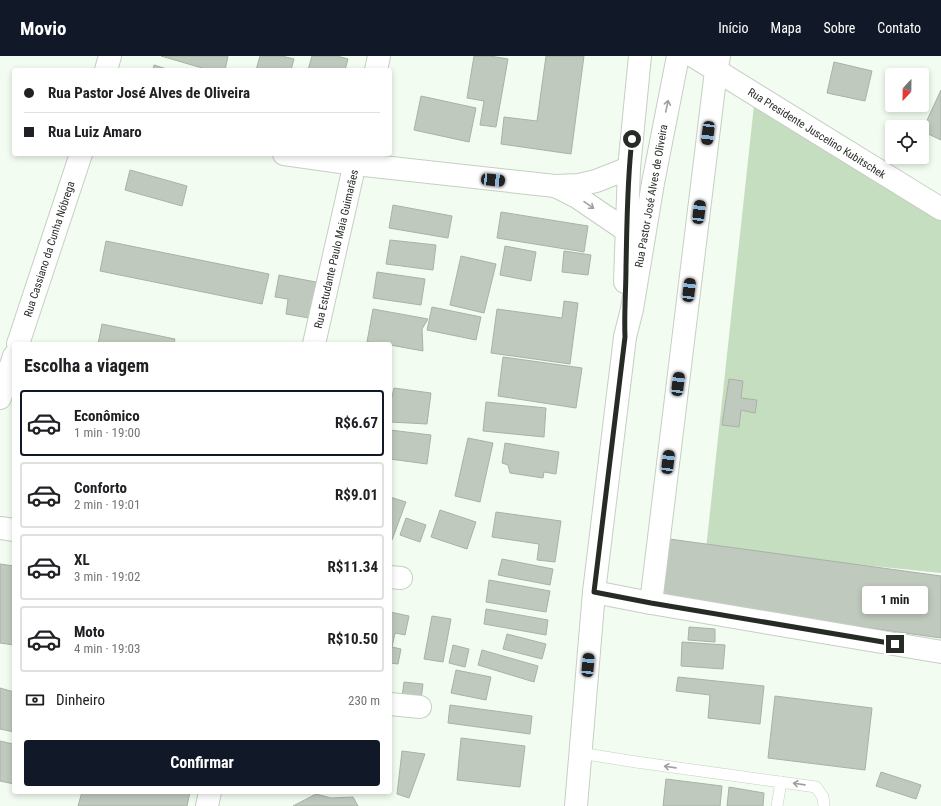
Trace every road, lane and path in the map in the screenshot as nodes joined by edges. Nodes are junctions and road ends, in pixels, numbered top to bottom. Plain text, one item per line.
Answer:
1 (110, 56) edge
2 (379, 56) edge
3 (640, 56) edge
4 (678, 56) edge
5 (693, 56) edge
6 (718, 63) edge
7 (107, 68) edge
8 (376, 68) edge
9 (80, 156) edge
10 (313, 156) edge
11 (356, 159) edge
12 (629, 168) junction
13 (555, 186) junction
14 (941, 209) edge
15 (627, 231) junction
16 (625, 337) junction
17 (19, 342) edge
18 (314, 342) edge
19 (12, 362) edge
20 (0, 398) edge
21 (0, 528) edge
22 (12, 530) edge
23 (594, 592) junction
24 (651, 603) junction
25 (941, 652) edge
26 (392, 704) edge
27 (420, 707) dead end
28 (580, 752) junction
29 (781, 782) junction
30 (209, 794) edge
31 (206, 806) edge
32 (576, 806) edge
33 (777, 806) edge
34 (824, 806) edge

1 - 7 main road
2 - 8 main road
3 - 12 main road, Rua Pastor José Alves de Oliveira
16 -> 4 main road, Rua Pastor José Alves de Oliveira
5 - 6 main road, Rua Presidente Juscelino Kubitschek
6 - 14 main road, Rua Presidente Juscelino Kubitschek
6 - 24 main road
9 - 17 main road, Rua Cassiano da Cunha Nóbrega
10 - 11 main road
11 - 13 main road
11 - 18 main road, Rua Estudante Paulo Maia Guimarães
12 - 13 main road
12 - 15 main road, Rua Pastor José Alves de Oliveira
13 -> 15 main road
15 - 16 main road, Rua Pastor José Alves de Oliveira
16 - 23 main road, Rua Pastor José Alves de Oliveira
19 - 20 main road
21 - 22 main road
23 - 24 main road
23 - 28 main road, Rua Pastor José Alves de Oliveira
24 - 25 main road
26 - 27 main road
29 -> 28 lane
28 - 32 main road, Rua Pastor José Alves de Oliveira
29 - 33 lane
34 -> 29 lane
30 - 31 main road

